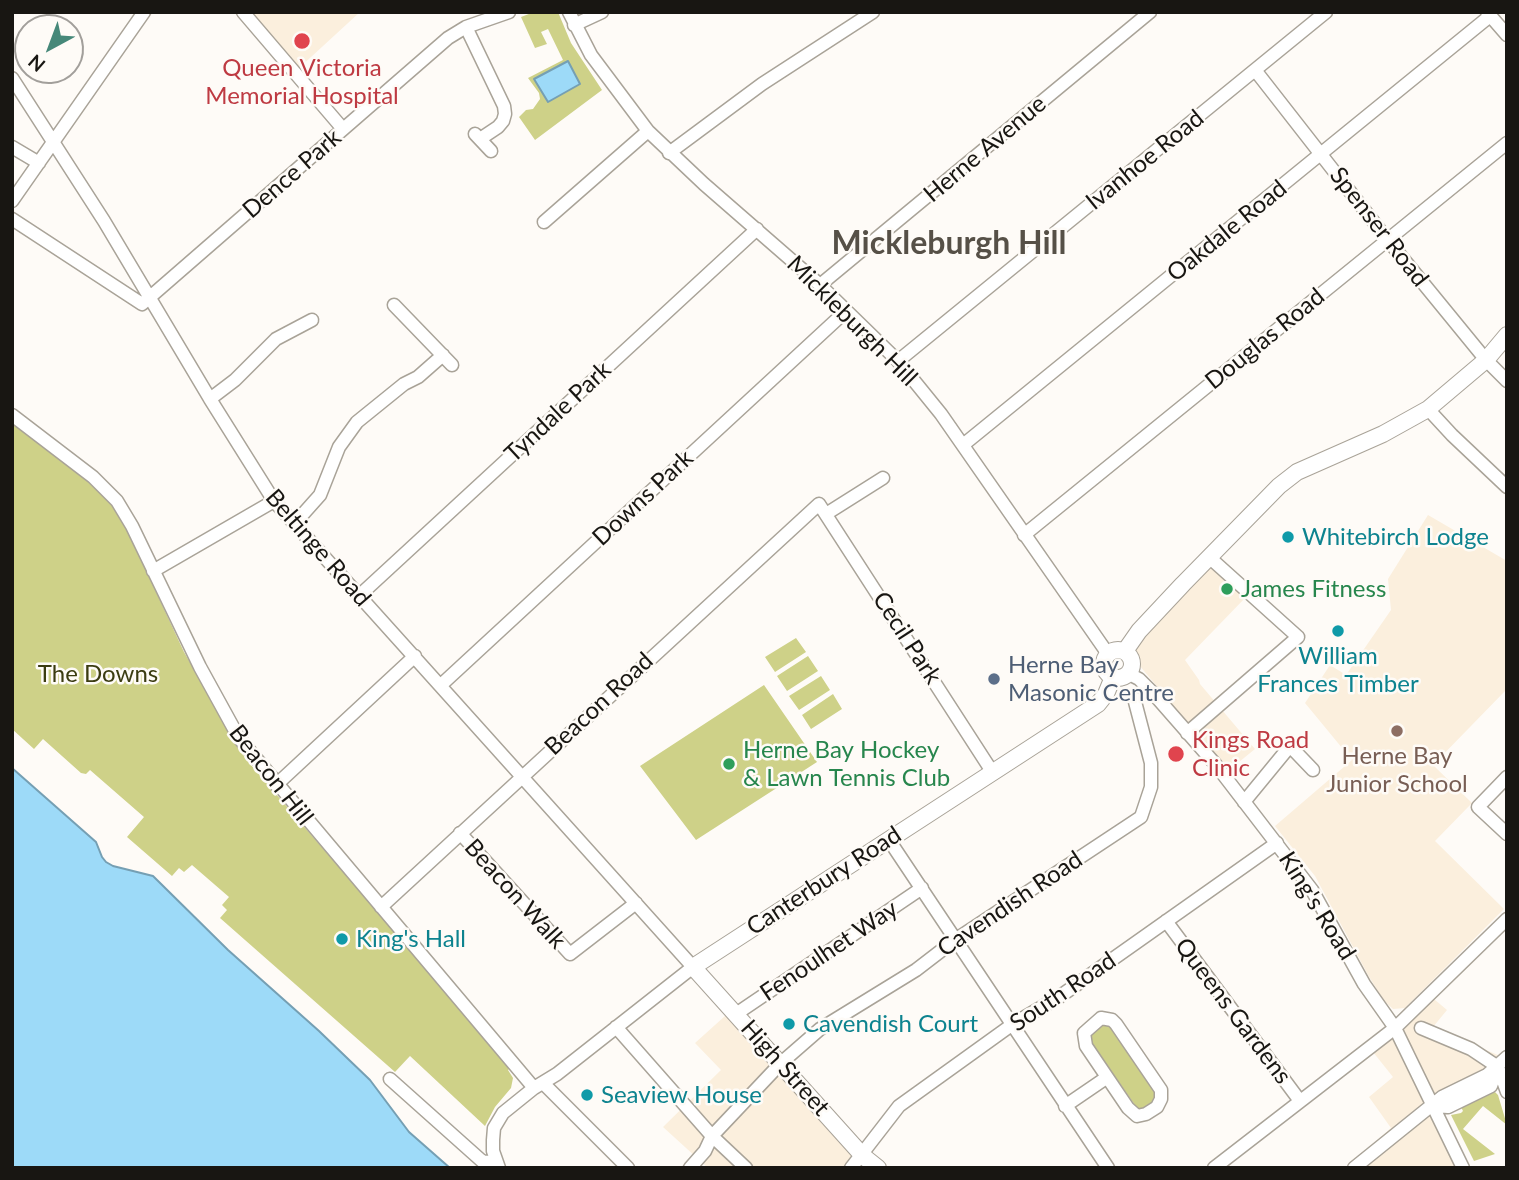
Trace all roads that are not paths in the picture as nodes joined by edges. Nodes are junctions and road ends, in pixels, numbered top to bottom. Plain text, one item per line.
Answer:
1 (144, 12) edge
2 (243, 12) edge
3 (509, 12) edge
4 (569, 12) edge
5 (602, 12) edge
6 (873, 12) edge
7 (1150, 12) edge
8 (1326, 12) edge
9 (1488, 14) edge
10 (575, 26) junction
11 (466, 27) junction
12 (1507, 35) edge
13 (1255, 70) junction
14 (12, 78) edge
15 (343, 130) junction
16 (648, 131) junction
17 (54, 141) junction
18 (1507, 143) edge
19 (12, 147) edge
20 (491, 151) dead end
21 (669, 153) junction
22 (1322, 155) junction
23 (39, 163) junction
24 (12, 201) edge
25 (12, 219) edge
26 (544, 222) dead end
27 (757, 229) junction
28 (1387, 239) junction
29 (820, 285) junction
30 (150, 299) junction
31 (394, 305) dead end
32 (846, 311) junction
33 (312, 320) dead end
34 (1507, 335) edge
35 (1486, 360) junction
36 (898, 361) junction
37 (1507, 381) edge
38 (210, 398) junction
39 (1427, 409) junction
40 (12, 415) edge
41 (963, 445) junction
42 (883, 478) dead end
43 (1503, 483) edge
44 (1490, 490) dead end
45 (274, 501) junction
46 (823, 509) junction
47 (295, 523) junction
48 (1024, 535) junction
49 (1209, 557) junction
50 (153, 571) junction
51 (360, 595) junction
52 (1125, 651) junction
53 (1108, 654) junction
54 (415, 656) junction
55 (1121, 675) junction
56 (441, 685) junction
57 (1134, 698) dead end
58 (1187, 733) junction
59 (1313, 770) dead end
60 (993, 773) junction
61 (522, 776) junction
62 (1507, 777) edge
63 (276, 785) junction
64 (1244, 802) junction
65 (460, 834) junction
66 (1507, 834) edge
67 (889, 839) junction
68 (1277, 843) junction
69 (922, 888) junction
70 (636, 903) junction
71 (381, 907) junction
72 (1507, 919) edge
73 (1166, 921) junction
74 (955, 940) junction
75 (693, 967) junction
76 (736, 1014) junction
77 (1013, 1024) junction
78 (616, 1027) junction
79 (1395, 1028) junction
80 (1421, 1028) dead end
81 (1502, 1062) edge
82 (781, 1063) junction
83 (390, 1079) dead end
84 (1106, 1079) junction
85 (539, 1086) junction
86 (1507, 1093) edge
87 (1300, 1101) junction
88 (1065, 1106) junction
89 (1434, 1106) junction
90 (712, 1136) junction
91 (863, 1156) junction
92 (497, 1164) edge
93 (628, 1168) edge
94 (690, 1168) edge
95 (746, 1168) edge
96 (851, 1168) edge
97 (878, 1168) edge
98 (1108, 1168) edge
99 (1214, 1168) edge
100 (1354, 1168) edge
101 (1463, 1168) edge

1 - 17 street
2 - 15 street
3 - 11 street, Dence Park
4 - 10 street, Mickleburgh Hill
5 - 10 street
6 - 21 street
7 - 29 street, Herne Avenue
8 - 13 street, Ivanhoe Road
9 - 12 street
9 - 22 street, Oakdale Road
10 - 16 street, Mickleburgh Hill
11 - 15 street, Dence Park
11 - 20 street
13 - 22 street, Spenser Road
13 - 36 street, Ivanhoe Road
14 - 17 street, Beltinge Road
15 - 30 street, Dence Park
16 - 21 street, Mickleburgh Hill
16 - 26 street
17 - 23 street
17 - 30 street, Beltinge Road
18 - 28 street, Douglas Road
19 - 23 street
21 - 27 street, Mickleburgh Hill
22 - 28 street, Spenser Road
22 - 41 street, Oakdale Road
23 - 24 street
25 - 30 street
27 - 29 street, Mickleburgh Hill
27 - 51 street, Tyndale Park
28 - 35 street, Spenser Road
28 - 48 street, Douglas Road
29 - 32 street, Mickleburgh Hill
30 - 38 street, Beltinge Road
31 - 47 street
32 - 36 street, Mickleburgh Hill
32 - 56 street, Downs Park
33 - 38 street
34 - 35 main road
35 - 37 street, Spenser Road
35 - 39 main road
36 - 41 street, Mickleburgh Hill
38 - 45 street, Beltinge Road
39 - 43 street
39 - 49 main road
40 - 50 street, Beacon Hill
41 - 48 street, Mickleburgh Hill
42 - 46 street, Beacon Road
43 - 44 street
45 - 47 street, Beltinge Road
45 - 50 street
46 - 60 street, Cecil Park
46 - 61 street, Beacon Road
47 - 51 street, Beltinge Road
48 - 53 street, Mickleburgh Hill
49 - 52 main road
49 - 58 street
50 - 63 street, Beacon Hill
51 - 54 street, Beltinge Road
52 - 53 main road
52 - 55 main road
53 - 55 main road
54 - 56 street, Beltinge Road
54 - 63 street
55 - 58 street, King's Road
55 - 60 main road, Canterbury Road
56 - 61 street, Beltinge Road
57 - 74 street, Cavendish Road
58 - 64 street, King's Road
59 - 64 street
60 - 67 main road, Canterbury Road
61 - 65 street, Beacon Road
61 - 70 street, Beltinge Road
62 - 66 street
63 - 71 street, Beacon Hill
64 - 68 street, King's Road
65 - 70 street, Beacon Walk
65 - 71 street, Beacon Road
67 - 69 street
67 - 75 main road, Canterbury Road
68 - 73 street, South Road
68 - 79 street, King's Road
69 - 74 street
69 - 76 street, Fenoulhet Way
70 - 75 street, Beltinge Road
71 - 85 street, Beacon Hill
72 - 79 street
73 - 77 street, South Road
73 - 87 street, Queens Gardens
74 - 77 street
74 - 82 street, Cavendish Road
75 - 76 main road, High Street
75 - 78 street, Canterbury Road
76 - 82 main road, High Street
77 - 88 street
77 - 91 street, South Road
78 - 85 street, Canterbury Road
78 - 90 street
79 - 87 street
79 - 89 street, King's Road
80 - 81 street
81 - 86 street
81 - 89 street
82 - 90 street, Cavendish Road
82 - 91 main road, High Street
83 - 92 street
84 - 84 street
84 - 88 street
85 - 92 street, Canterbury Road
85 - 93 street, Beacon Hill
87 - 99 street
88 - 98 street
89 - 100 street
89 - 101 street, King's Road
90 - 94 street, Cavendish Road
90 - 95 street
91 - 96 street, South Road
91 - 97 main road, High Street

